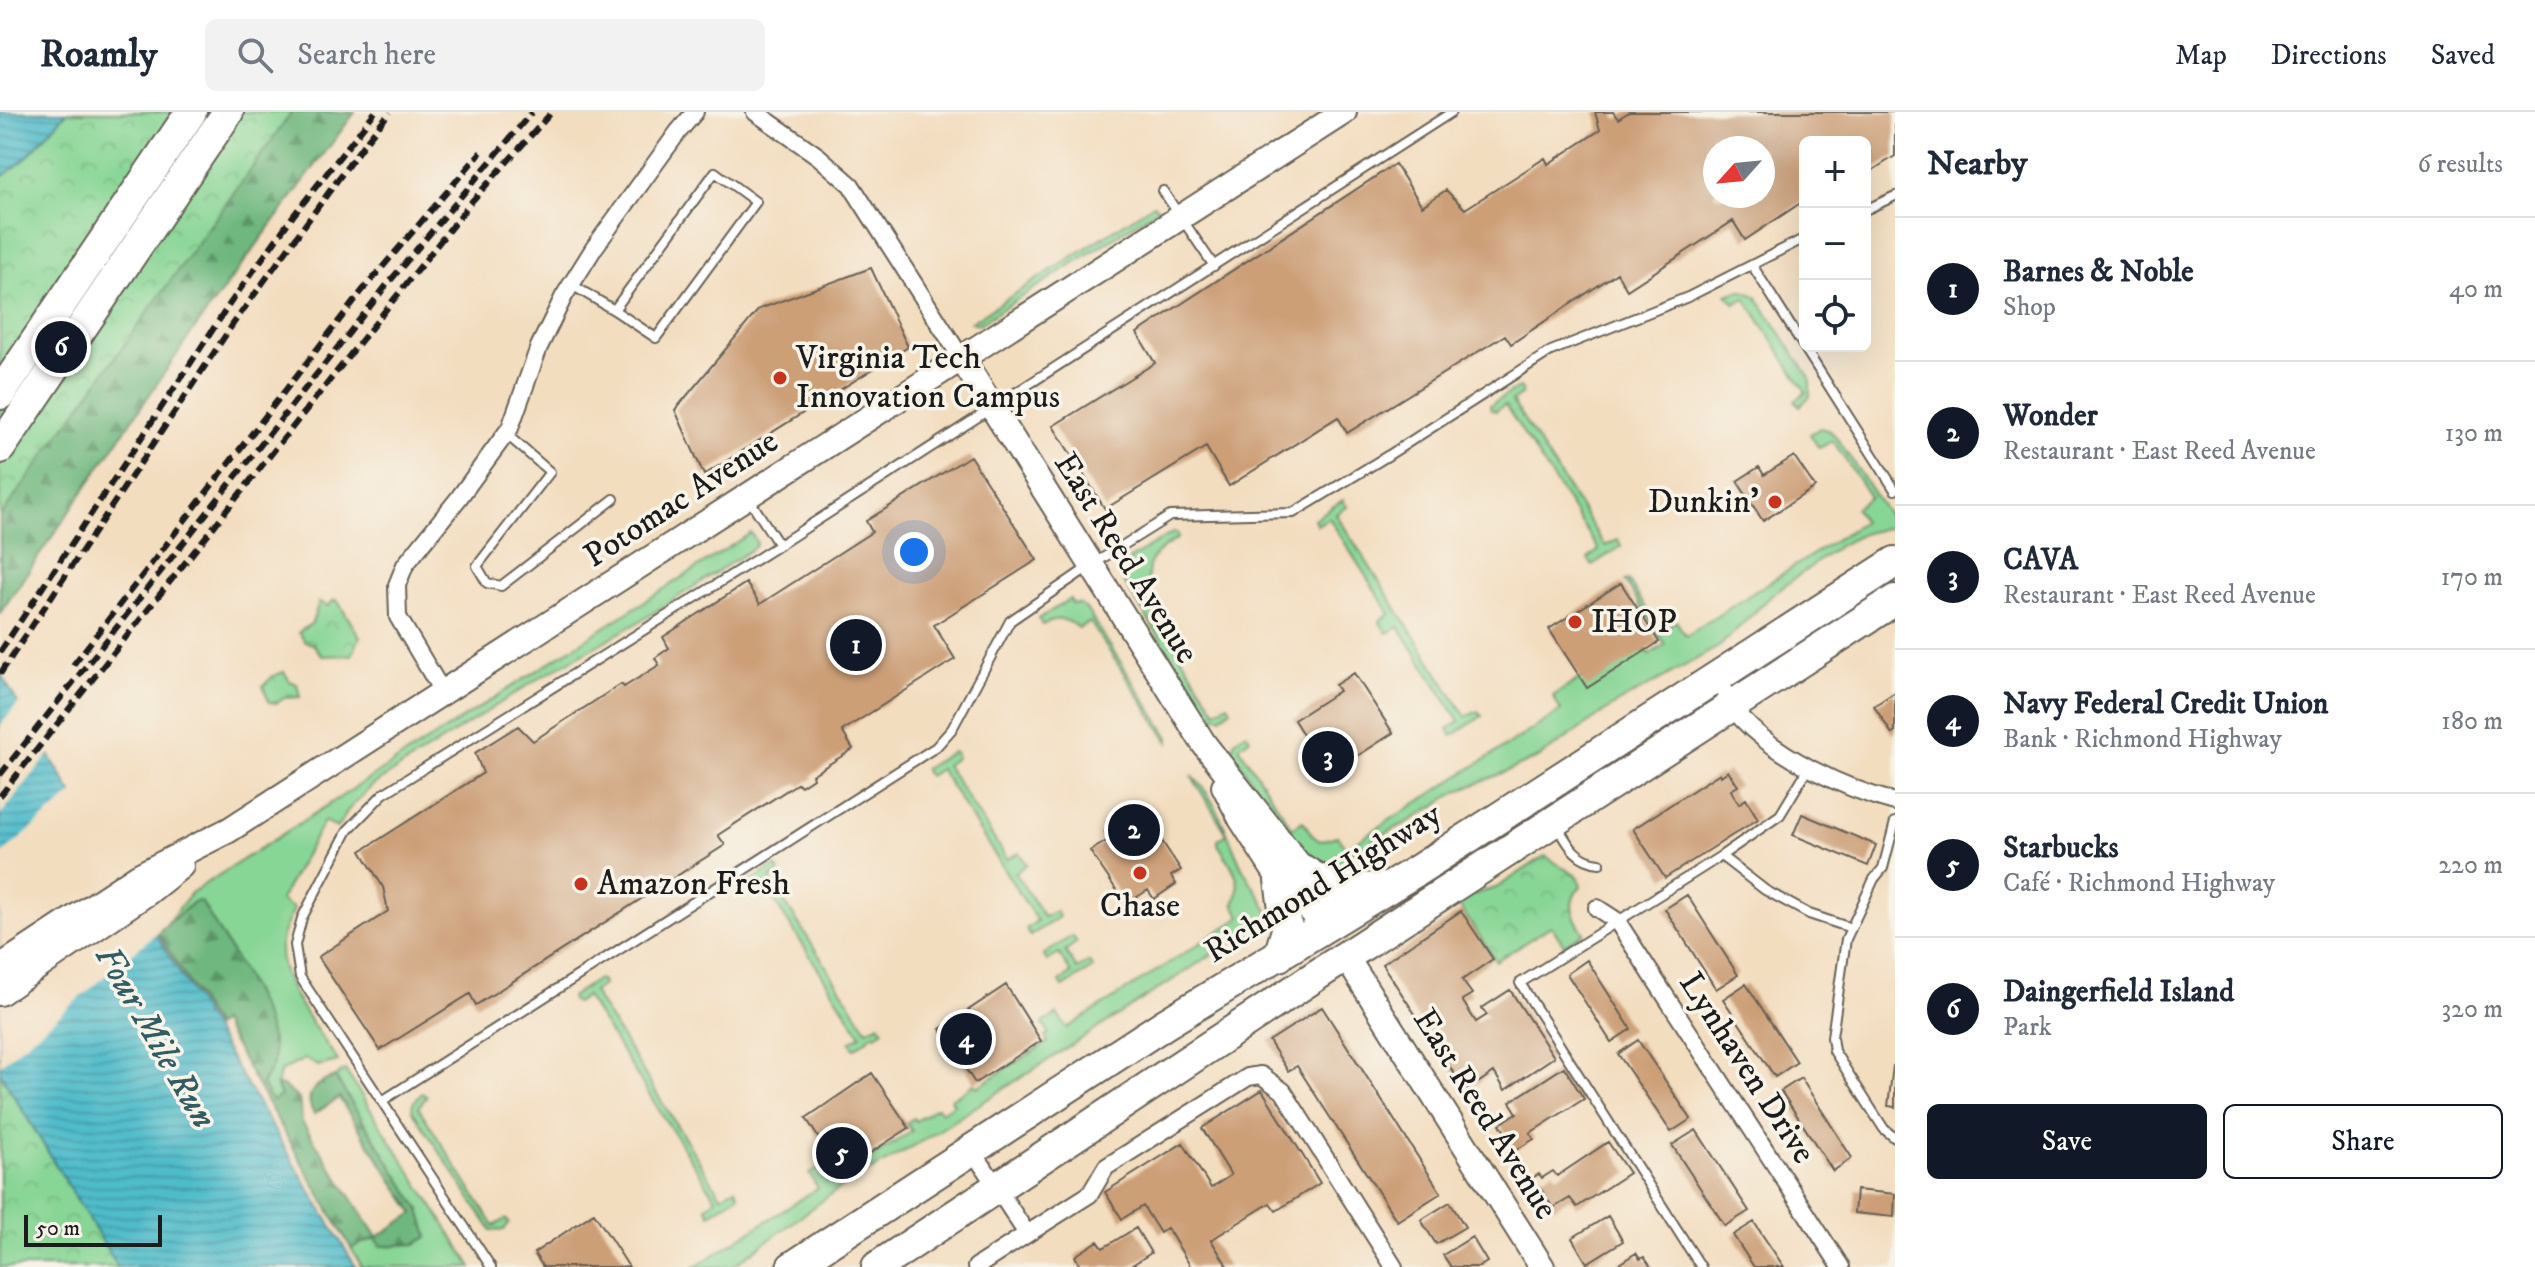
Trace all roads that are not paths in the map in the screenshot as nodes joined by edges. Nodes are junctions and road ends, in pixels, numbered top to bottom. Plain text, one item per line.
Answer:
1 (191, 112) edge
2 (228, 112) edge
3 (695, 112) edge
4 (755, 112) edge
5 (1344, 112) edge
6 (1452, 112) edge
7 (1163, 191) dead end
8 (1895, 196) edge
9 (1869, 208) edge
10 (1180, 217) junction
11 (1799, 241) edge
12 (1752, 265) junction
13 (1214, 266) junction
14 (571, 285) junction
15 (614, 310) junction
16 (962, 359) junction
17 (0, 394) edge
18 (993, 408) junction
19 (506, 434) junction
20 (0, 448) edge
21 (1895, 490) edge
22 (748, 497) junction
23 (614, 499) dead end
24 (779, 545) junction
25 (1895, 562) edge
26 (1090, 566) junction
27 (1895, 600) edge
28 (1717, 676) junction
29 (443, 693) junction
30 (1732, 705) junction
31 (1809, 767) junction
32 (1895, 802) edge
33 (1554, 820) junction
34 (1895, 822) edge
35 (1721, 856) junction
36 (1600, 863) dead end
37 (1291, 875) junction
38 (143, 885) junction
39 (1388, 888) junction
40 (1597, 908) dead end
41 (1617, 921) junction
42 (1851, 928) junction
43 (1326, 941) junction
44 (0, 967) edge
45 (0, 993) edge
46 (382, 1101) junction
47 (1895, 1138) edge
48 (971, 1148) junction
49 (997, 1187) junction
50 (1027, 1234) junction
51 (491, 1267) edge
52 (792, 1267) edge
53 (877, 1267) edge
54 (976, 1267) edge
55 (1394, 1267) edge
56 (1542, 1267) edge
57 (1701, 1267) edge
58 (1841, 1267) edge

1 - 17 highway
2 - 20 highway
3 - 14 street
4 - 16 street, East Reed Avenue
5 - 10 street, Potomac Avenue
6 - 13 lane
7 - 10 lane
8 - 9 lane
10 - 13 lane
10 - 16 street, Potomac Avenue
11 - 12 lane
12 - 21 lane
12 - 26 lane
13 - 18 lane
14 - 15 lane
14 - 19 street
15 - 15 lane
16 - 18 street, East Reed Avenue
16 - 22 street, Potomac Avenue
18 - 24 lane
18 - 26 street, East Reed Avenue
19 - 23 lane
19 - 29 street
22 - 24 lane
22 - 29 street, Potomac Avenue
24 - 46 lane
25 - 28 highway, Richmond Highway
26 - 37 street, East Reed Avenue
26 - 46 lane
27 - 30 highway, Richmond Highway
28 - 30 street
28 - 39 highway, Richmond Highway
29 - 38 street, Potomac Avenue
30 - 31 street
30 - 33 highway, Richmond Highway
31 - 32 street
31 - 35 lane
33 - 36 lane
33 - 43 highway, Richmond Highway
34 - 42 lane
35 - 41 lane
35 - 42 lane
37 - 39 highway
37 - 43 street, East Reed Avenue
37 - 43 highway
38 - 44 street, Potomac Avenue
38 - 45 street, Potomac Avenue
39 - 43 highway, Richmond Highway
40 - 41 street, Lynhaven Drive
41 - 57 lane
41 - 58 street, Lynhaven Drive
42 - 47 lane
43 - 48 highway, Richmond Highway
43 - 49 highway
43 - 56 street, East Reed Avenue
46 - 51 lane
48 - 49 street
48 - 52 highway, Richmond Highway
49 - 50 street
49 - 53 highway
50 - 54 street
50 - 55 street

